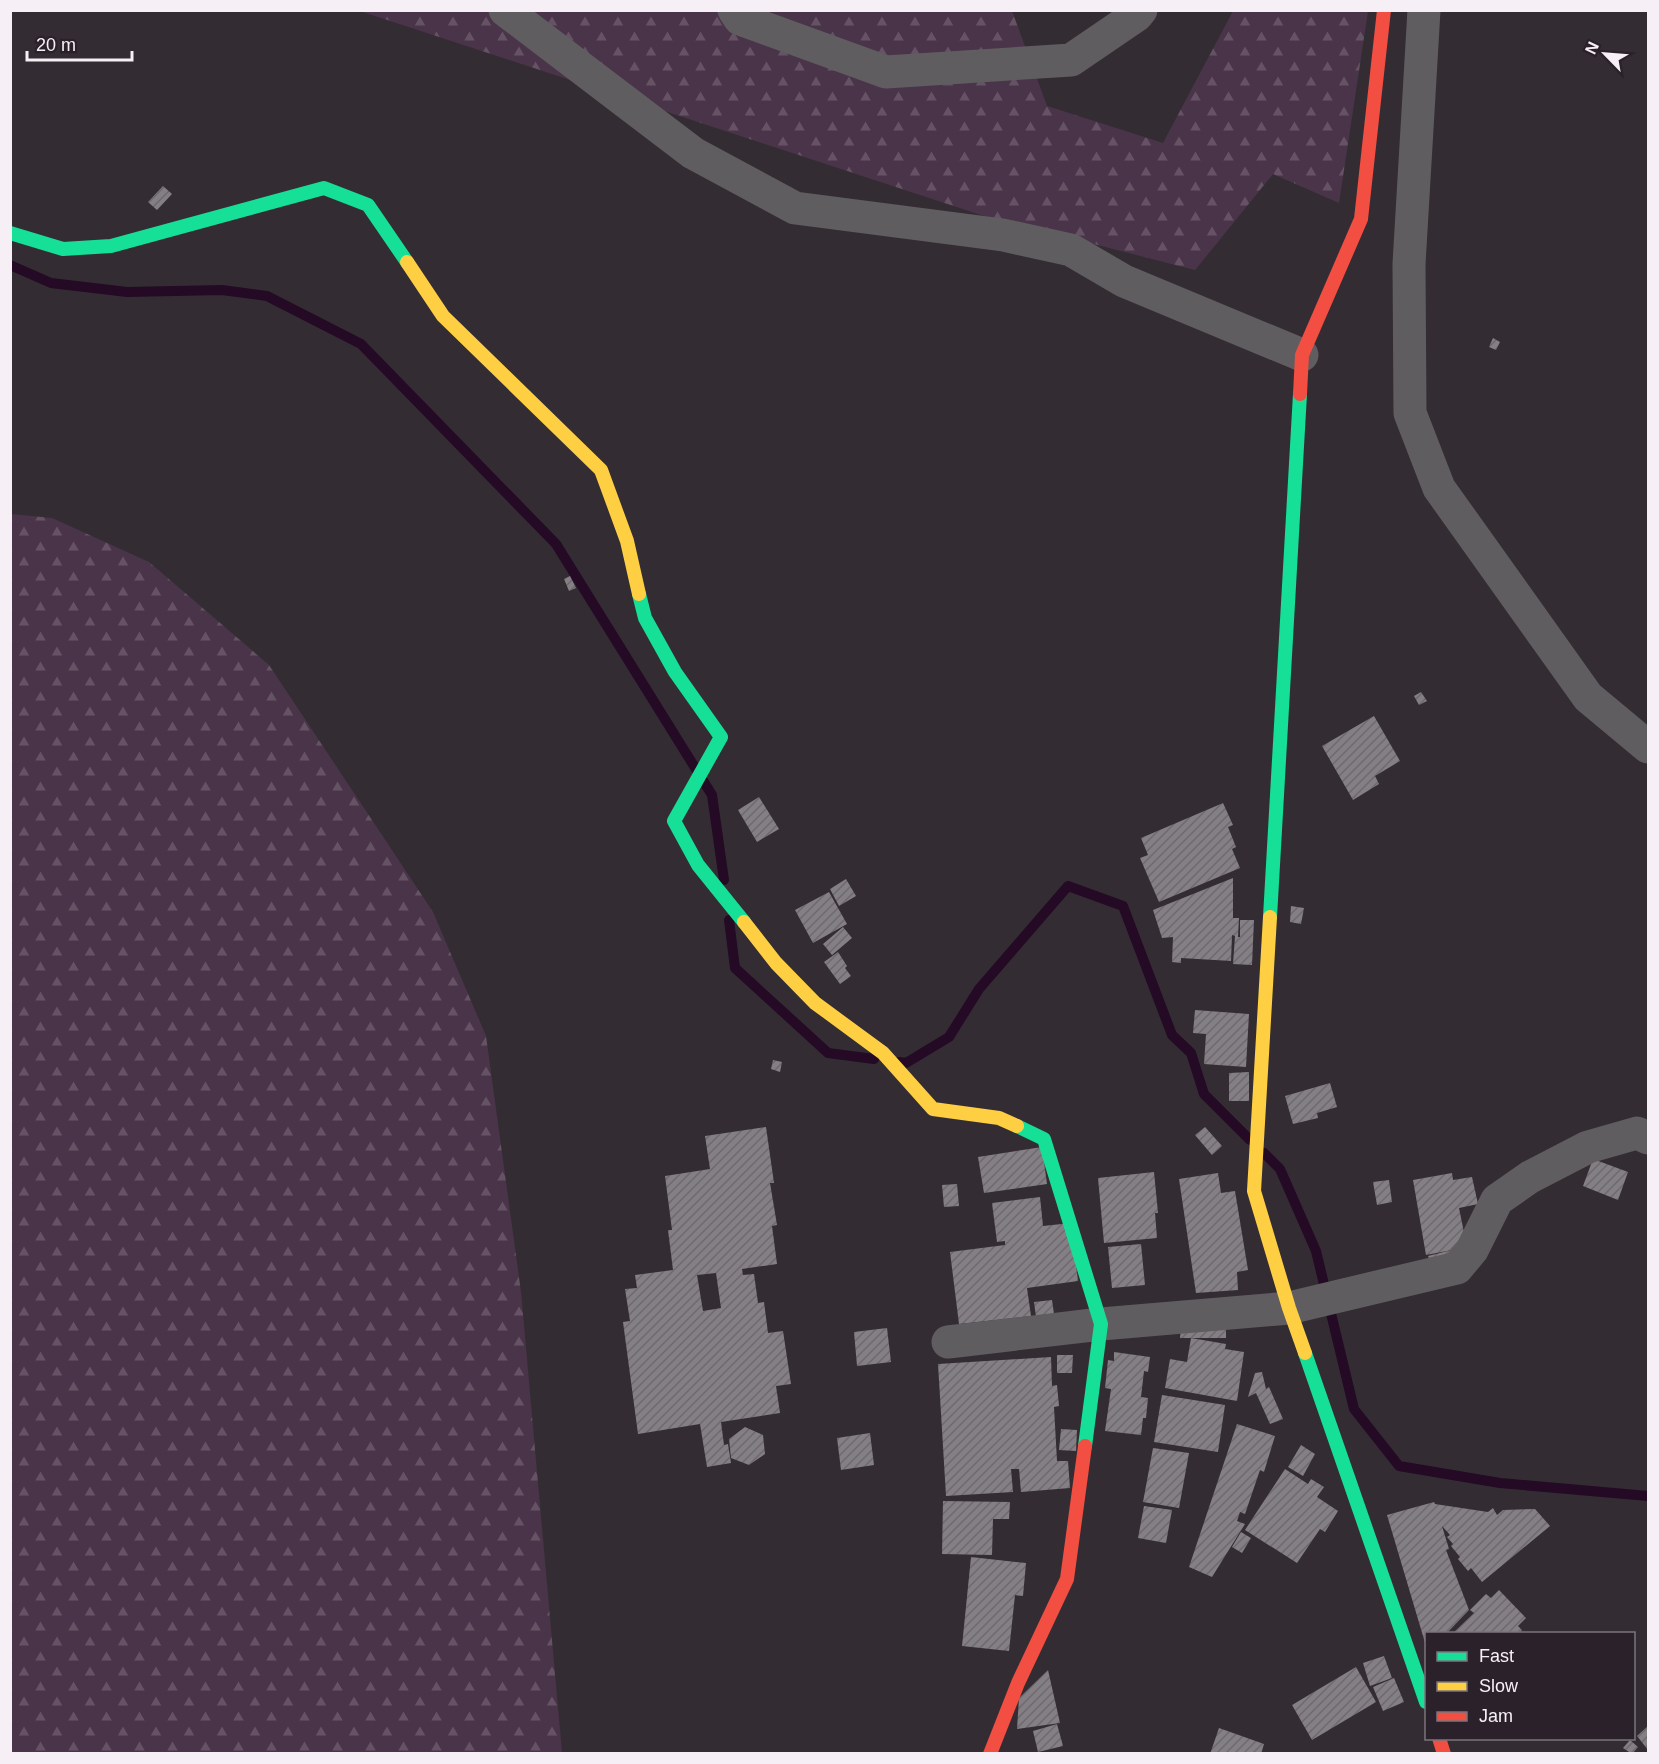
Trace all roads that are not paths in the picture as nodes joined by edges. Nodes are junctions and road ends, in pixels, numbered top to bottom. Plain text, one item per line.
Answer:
1 (505, 10) edge
2 (734, 10) edge
3 (1141, 10) edge
4 (1384, 10) edge
5 (1424, 10) edge
6 (10, 233) edge
7 (1302, 355) junction
8 (1648, 747) edge
9 (1648, 1138) edge
10 (1290, 1308) junction
11 (1101, 1324) junction
12 (948, 1342) dead end
13 (1425, 1699) edge
14 (990, 1754) edge

1 - 7 street
2 - 3 street
4 - 7 street
5 - 8 street
6 - 11 street
7 - 10 street
9 - 10 street
10 - 11 street
10 - 13 street
11 - 12 street
11 - 14 street

